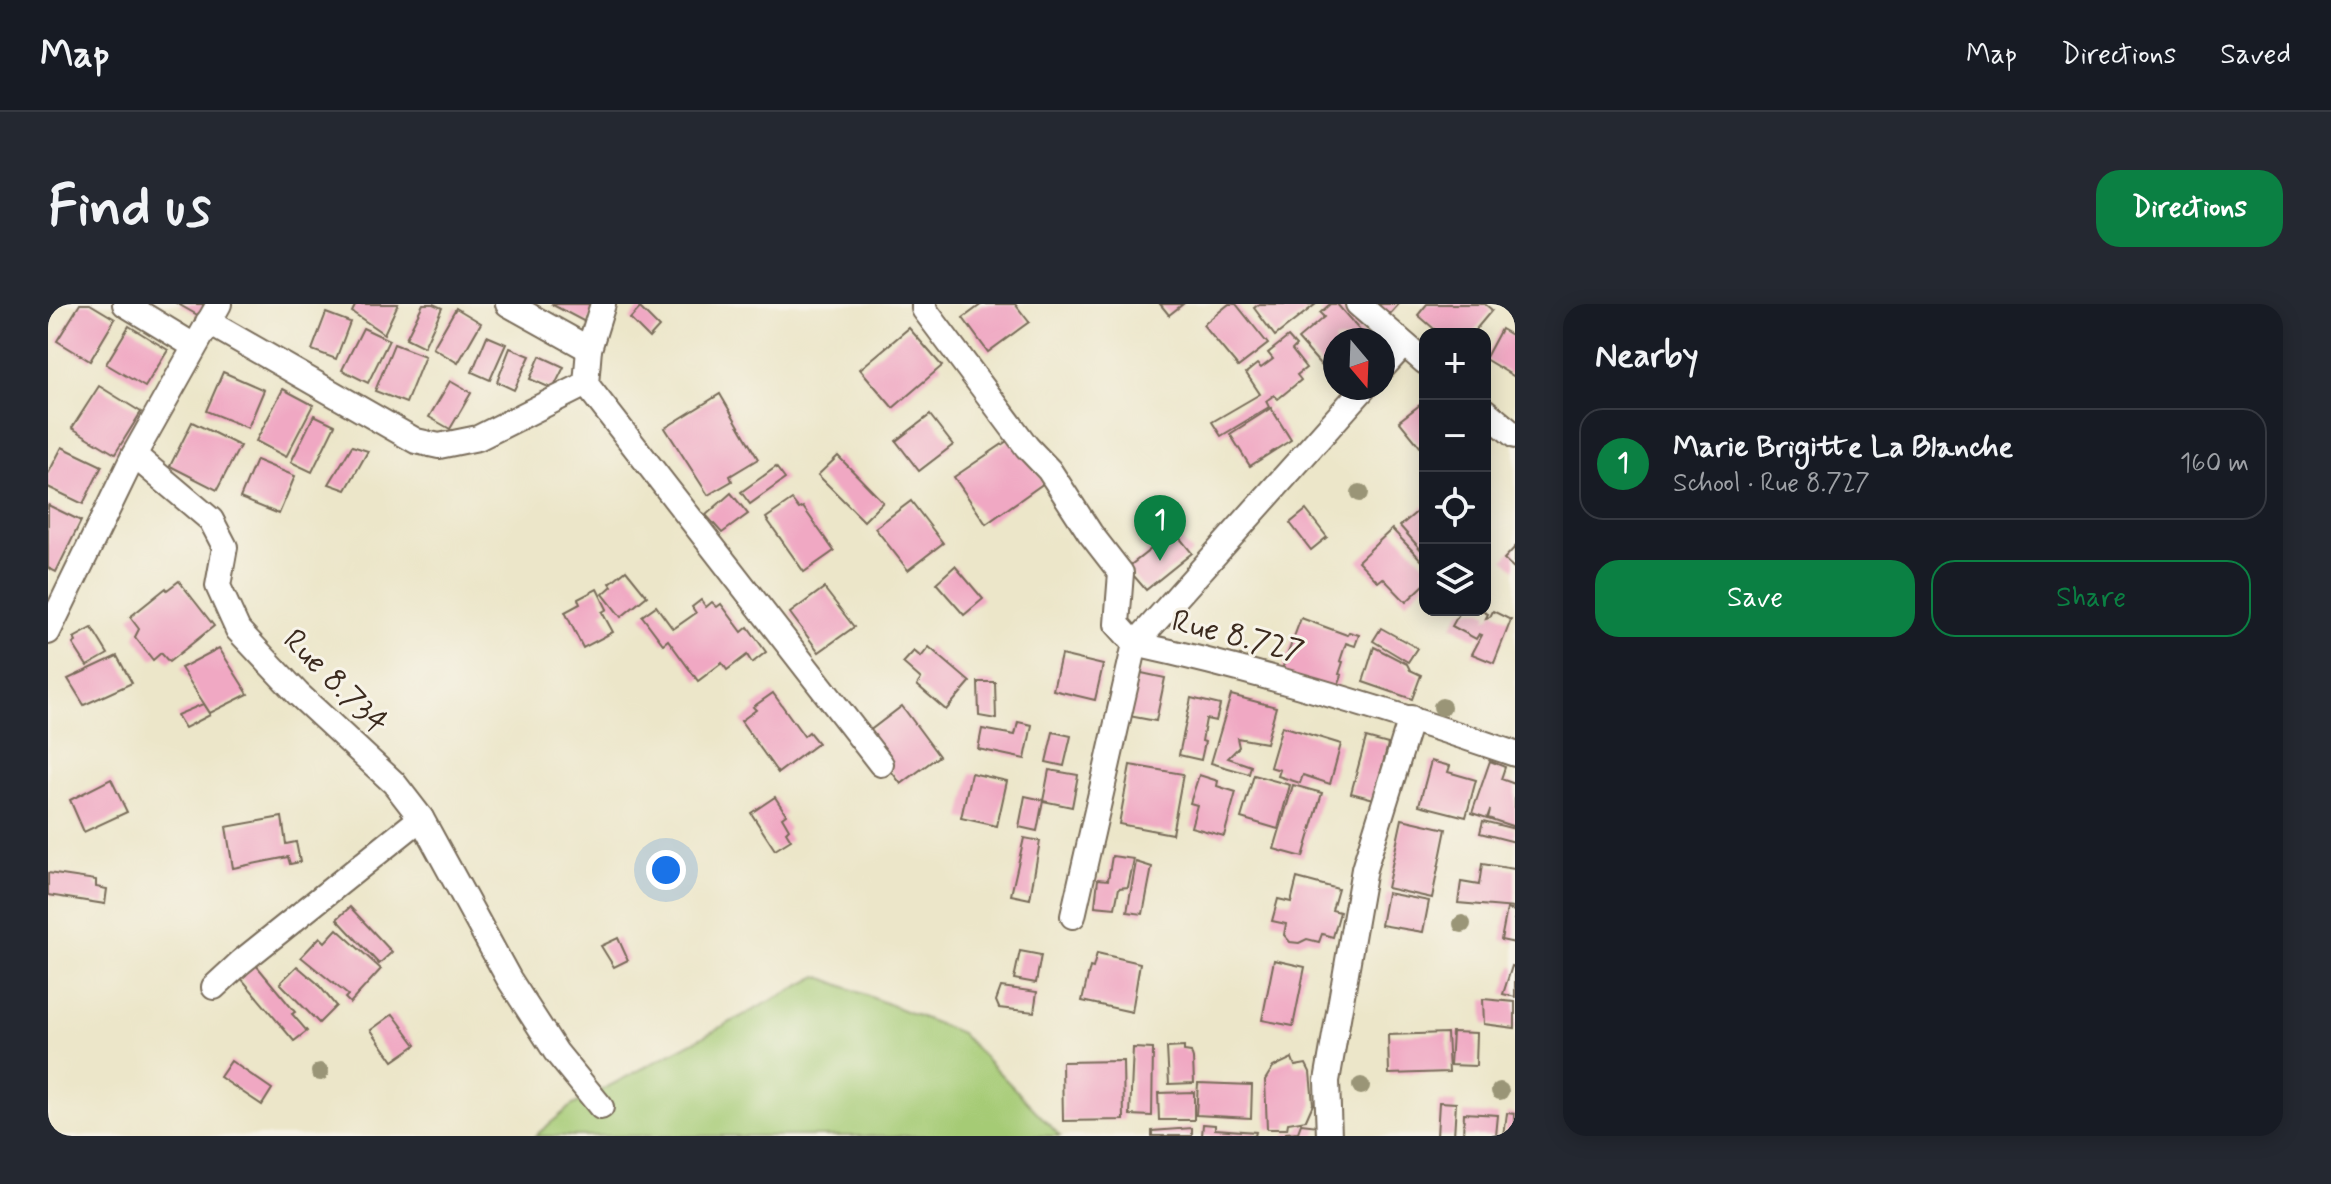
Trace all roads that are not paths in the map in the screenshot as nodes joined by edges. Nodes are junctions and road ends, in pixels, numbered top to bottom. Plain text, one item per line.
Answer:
1 (125, 304) edge
2 (508, 304) edge
3 (603, 304) edge
4 (924, 304) edge
5 (1358, 304) edge
6 (214, 313) edge
7 (1403, 345) junction
8 (194, 346) junction
9 (589, 349) junction
10 (1395, 354) edge
11 (1419, 357) edge
12 (586, 384) junction
13 (1353, 400) edge
14 (1491, 416) edge
15 (1515, 436) edge
16 (134, 455) junction
17 (48, 632) edge
18 (1135, 644) junction
19 (1411, 718) junction
20 (1515, 754) edge
21 (881, 764) dead end
22 (421, 818) junction
23 (1073, 916) dead end
24 (214, 987) dead end
25 (601, 1107) dead end
26 (1329, 1136) edge

1 - 8 street
2 - 9 street
3 - 9 street
4 - 18 street
5 - 7 street
6 - 8 street
6 - 12 street
7 - 10 street
7 - 11 street
8 - 16 street
9 - 12 street
12 - 21 street
13 - 18 street, Rue 8.727
14 - 15 street
16 - 17 street
16 - 22 street, Rue 8.734
18 - 19 street, Rue 8.727
18 - 23 street
19 - 20 street, Rue 8.727
19 - 26 street
22 - 24 street
22 - 25 street, Rue 8.734

